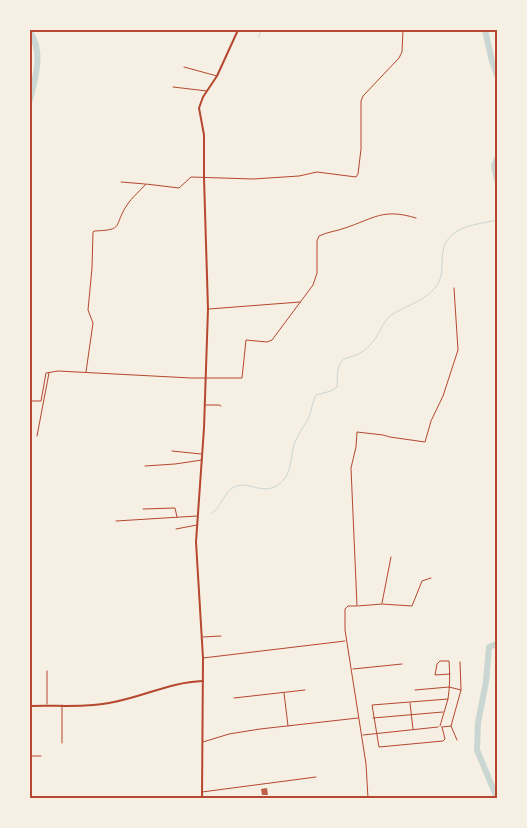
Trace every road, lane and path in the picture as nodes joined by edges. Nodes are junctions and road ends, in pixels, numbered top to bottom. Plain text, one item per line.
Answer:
1 (238, 30) edge
2 (403, 30) edge
3 (184, 67) dead end
4 (217, 76) junction
5 (173, 87) dead end
6 (208, 91) junction
7 (204, 178) junction
8 (121, 182) dead end
9 (146, 184) junction
10 (416, 218) dead end
11 (454, 288) dead end
12 (301, 301) junction
13 (208, 309) junction
14 (86, 372) junction
15 (49, 373) junction
16 (205, 377) junction
17 (30, 401) edge
18 (204, 404) junction
19 (220, 406) dead end
20 (37, 436) dead end
21 (172, 451) dead end
22 (202, 454) junction
23 (202, 460) junction
24 (146, 466) dead end
25 (143, 509) dead end
26 (198, 516) junction
27 (177, 518) junction
28 (116, 522) dead end
29 (197, 525) junction
30 (176, 528) dead end
31 (391, 557) dead end
32 (431, 578) dead end
33 (382, 604) junction
34 (357, 606) junction
35 (221, 636) dead end
36 (202, 637) junction
37 (346, 640) junction
38 (203, 658) junction
39 (460, 662) dead end
40 (402, 664) dead end
41 (352, 669) junction
42 (47, 671) dead end
43 (450, 674) junction
44 (203, 681) junction
45 (449, 687) junction
46 (305, 690) dead end
47 (415, 690) dead end
48 (461, 690) junction
49 (284, 692) junction
50 (234, 698) dead end
51 (448, 699) junction
52 (410, 702) junction
53 (47, 705) junction
54 (62, 705) junction
55 (30, 706) edge
56 (444, 712) junction
57 (411, 716) junction
58 (359, 718) junction
59 (373, 718) junction
60 (288, 726) junction
61 (441, 726) junction
62 (451, 726) junction
63 (413, 729) junction
64 (376, 733) junction
65 (361, 735) junction
66 (457, 740) dead end
67 (203, 742) junction
68 (62, 743) dead end
69 (30, 756) edge
70 (41, 756) dead end
71 (316, 777) dead end
72 (202, 792) junction
73 (202, 798) edge
74 (368, 798) edge

1 - 4 street
2 - 7 street
3 - 4 street
4 - 6 street
5 - 6 street
6 - 7 street
7 - 9 street
7 - 13 street
8 - 9 street
9 - 14 street
10 - 12 street
11 - 34 street
12 - 13 street
12 - 16 street
13 - 16 street
14 - 15 street
14 - 16 street
15 - 17 street
15 - 20 street
16 - 18 street
18 - 19 street
18 - 22 street
21 - 22 street
22 - 23 street
23 - 24 street
23 - 26 street
25 - 27 street
26 - 27 street
26 - 29 street
27 - 28 street
29 - 30 street
29 - 36 street
31 - 33 street
32 - 33 street
33 - 34 street
34 - 37 street
35 - 36 street
36 - 38 street
37 - 38 street
37 - 41 street
38 - 44 street
39 - 48 street
40 - 41 street
41 - 58 street
42 - 53 street
43 - 43 street
43 - 45 street
44 - 54 street
44 - 67 street
45 - 47 street
45 - 48 street
45 - 51 street
46 - 49 street
48 - 62 street
49 - 50 street
49 - 60 street
51 - 52 street
51 - 56 street
52 - 57 street
52 - 59 street
53 - 54 street
53 - 55 street
54 - 68 street
56 - 57 street
56 - 61 street
57 - 59 street
57 - 63 street
58 - 60 street
58 - 65 street
59 - 64 street
60 - 67 street
61 - 62 street
61 - 63 street
61 - 64 street
62 - 66 street
63 - 64 street
64 - 65 street
65 - 74 street
67 - 72 street
69 - 70 street
71 - 72 street
72 - 73 street

